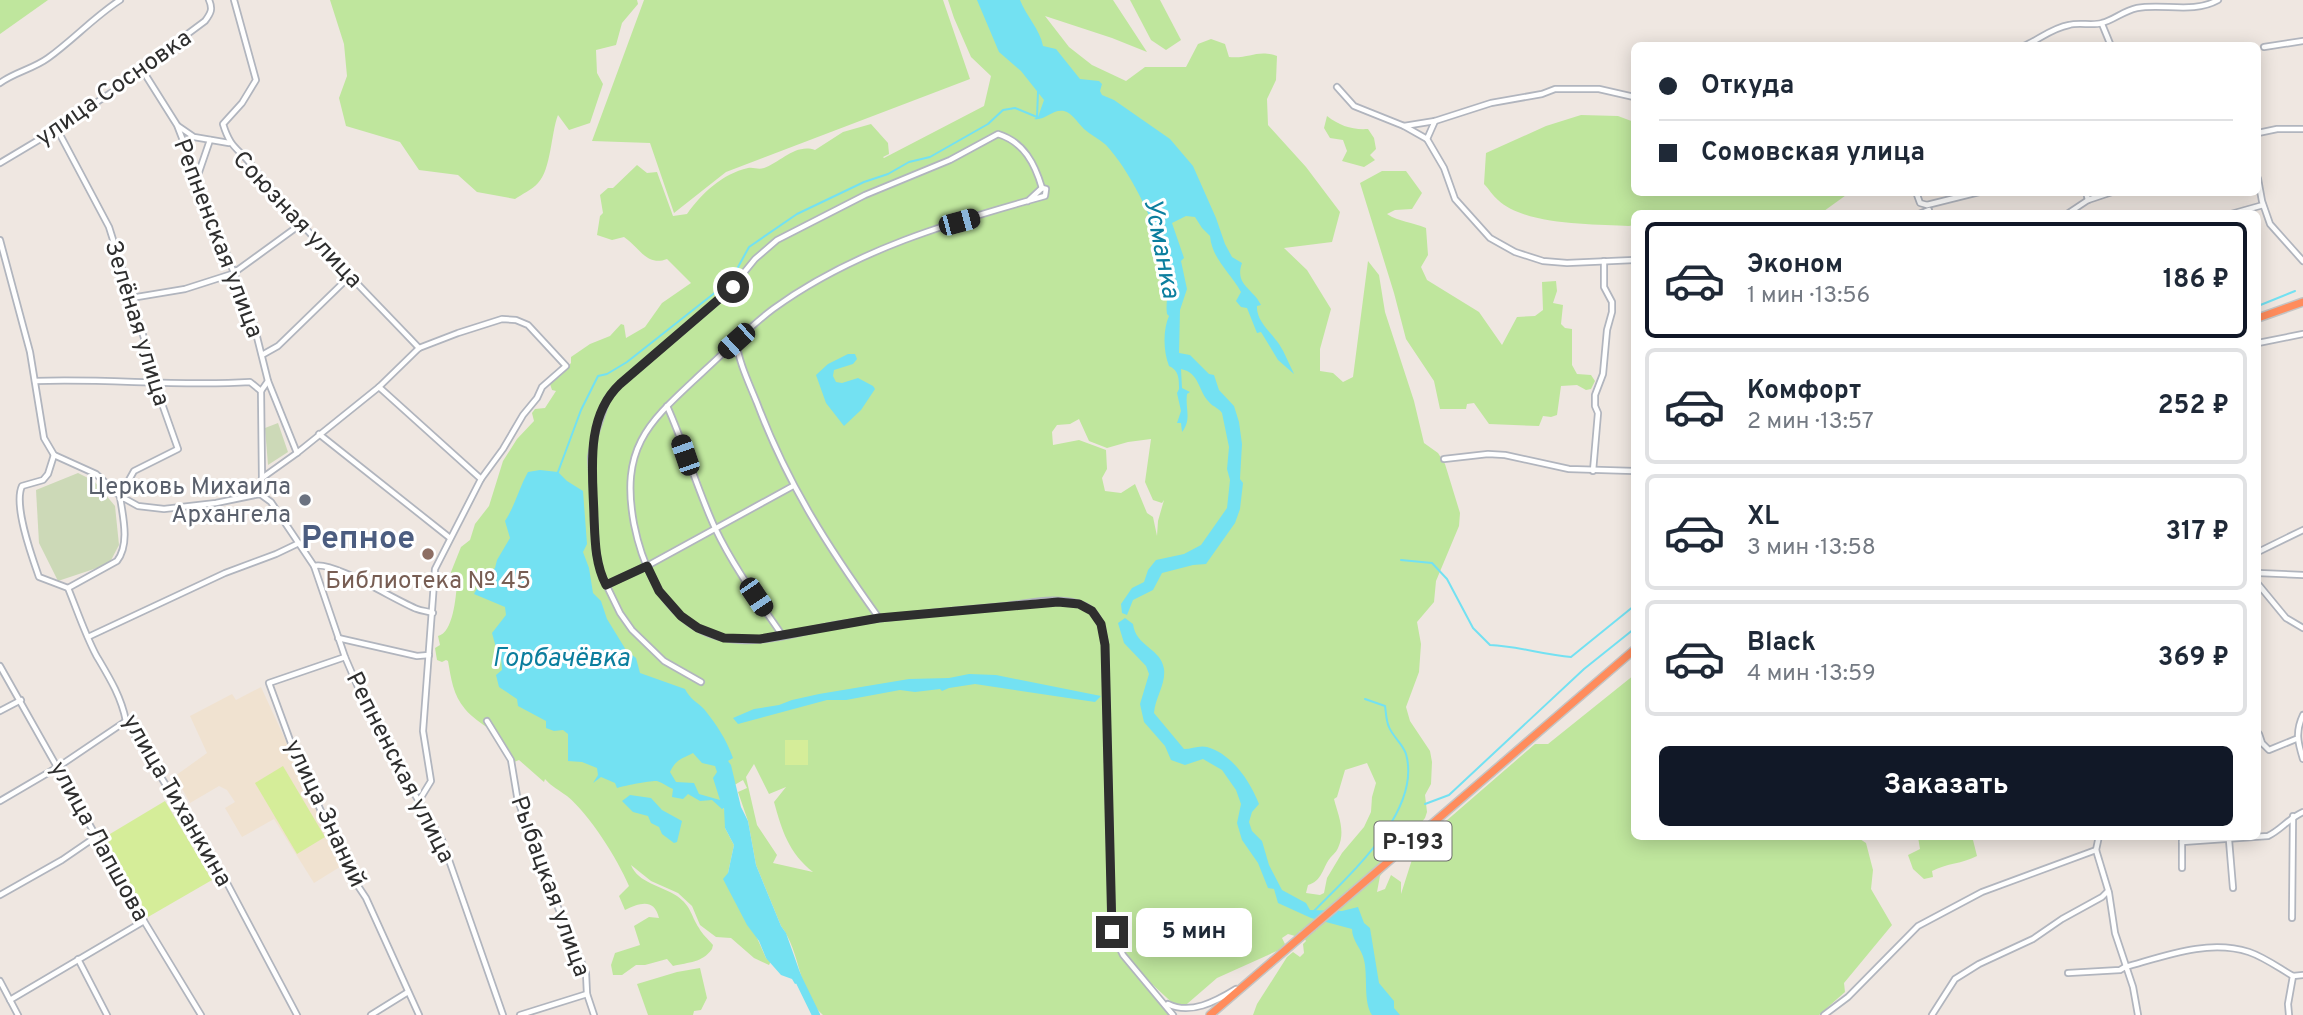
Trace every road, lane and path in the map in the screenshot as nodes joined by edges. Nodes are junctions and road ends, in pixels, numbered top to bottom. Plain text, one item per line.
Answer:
1 (120, 0) edge
2 (209, 0) edge
3 (234, 0) edge
4 (2218, 0) edge
5 (2102, 23) junction
6 (2303, 41) edge
7 (2034, 42) edge
8 (2109, 42) edge
9 (2264, 47) dead end
10 (143, 71) junction
11 (0, 83) edge
12 (1337, 87) dead end
13 (1631, 96) edge
14 (1435, 121) junction
15 (177, 125) junction
16 (1404, 125) junction
17 (57, 129) junction
18 (2303, 129) edge
19 (2261, 132) edge
20 (1427, 139) junction
21 (211, 140) junction
22 (229, 143) junction
23 (0, 163) edge
24 (197, 177) junction
25 (2261, 195) edge
26 (1967, 196) edge
27 (2087, 196) edge
28 (2100, 196) edge
29 (2088, 200) junction
30 (2263, 205) junction
31 (1928, 209) edge
32 (2073, 210) edge
33 (2247, 210) edge
34 (301, 224) junction
35 (0, 240) edge
36 (2301, 255) edge
37 (1631, 260) edge
38 (1604, 261) junction
39 (2303, 261) edge
40 (235, 273) junction
41 (350, 276) junction
42 (131, 298) junction
43 (2303, 302) edge
44 (2261, 317) edge
45 (2303, 334) edge
46 (736, 341) junction
47 (2261, 344) edge
48 (419, 348) junction
49 (262, 355) junction
50 (35, 381) junction
51 (268, 381) junction
52 (155, 384) junction
53 (379, 387) junction
54 (261, 391) junction
55 (667, 406) junction
56 (319, 434) junction
57 (297, 453) junction
58 (54, 455) junction
59 (1444, 458) dead end
60 (1592, 471) junction
61 (1631, 471) edge
62 (262, 478) junction
63 (481, 479) junction
64 (793, 486) junction
65 (260, 494) junction
66 (120, 496) junction
67 (716, 529) junction
68 (2303, 530) edge
69 (450, 538) junction
70 (299, 542) junction
71 (2261, 551) edge
72 (317, 565) junction
73 (647, 566) junction
74 (2261, 573) edge
75 (2303, 575) edge
76 (606, 585) junction
77 (68, 588) junction
78 (2261, 588) edge
79 (433, 613) junction
80 (879, 618) junction
81 (2303, 628) edge
82 (782, 635) junction
83 (88, 637) junction
84 (338, 638) junction
85 (1631, 653) edge
86 (429, 655) junction
87 (345, 657) junction
88 (0, 666) edge
89 (701, 682) dead end
90 (21, 700) junction
91 (0, 711) edge
92 (2303, 715) edge
93 (126, 721) junction
94 (487, 721) dead end
95 (2296, 739) junction
96 (2261, 740) edge
97 (2303, 760) edge
98 (58, 766) junction
99 (419, 799) junction
100 (0, 801) edge
101 (2303, 813) edge
102 (2293, 816) junction
103 (97, 836) junction
104 (2261, 837) edge
105 (2098, 840) edge
106 (2182, 840) edge
107 (2229, 840) edge
108 (2096, 850) junction
109 (2182, 868) dead end
110 (2233, 888) dead end
111 (2109, 891) junction
112 (0, 895) edge
113 (2292, 918) dead end
114 (144, 921) junction
115 (78, 960) junction
116 (2125, 967) junction
117 (2068, 973) dead end
118 (2303, 975) edge
119 (2293, 976) junction
120 (1253, 978) junction
121 (0, 981) edge
122 (1152, 988) junction
123 (408, 992) junction
124 (587, 994) junction
125 (10, 1000) junction
126 (18, 1015) edge
127 (107, 1015) edge
128 (201, 1015) edge
129 (297, 1015) edge
130 (371, 1015) edge
131 (419, 1015) edge
132 (503, 1015) edge
133 (520, 1015) edge
134 (594, 1015) edge
135 (1173, 1015) edge
136 (1210, 1015) edge
137 (1824, 1015) edge
138 (1932, 1015) edge
139 (2138, 1015) edge
140 (2289, 1015) edge

1 - 11 street
2 - 10 street, улица Сосновка
3 - 22 street, Союзная улица
4 - 5 street
5 - 7 street
5 - 8 street
6 - 9 street
10 - 15 street, Репненская улица
10 - 17 street, улица Сосновка
12 - 16 street
13 - 14 street
14 - 16 street
14 - 20 street
15 - 21 street
15 - 24 street, Репненская улица
16 - 20 street
17 - 23 street, улица Сосновка
17 - 42 street, Зелёная улица
18 - 19 street
20 - 38 street
21 - 22 street
21 - 24 street
22 - 34 street, Союзная улица
24 - 40 street, Репненская улица
25 - 30 street
26 - 31 street
27 - 29 street
28 - 29 street
29 - 32 street
30 - 33 street
30 - 36 street
34 - 40 street
34 - 41 street, Союзная улица
35 - 50 street
36 - 39 street
37 - 38 street
38 - 60 street
40 - 42 street
40 - 49 street, Репненская улица
41 - 48 street, Союзная улица
41 - 49 street
42 - 52 street, Зелёная улица
43 - 44 highway
45 - 47 street
46 - 55 street
46 - 64 street
46 - 76 street
48 - 53 street
48 - 63 street
49 - 51 street, Репненская улица
50 - 52 street
50 - 58 street
51 - 54 street
51 - 57 street, Репненская улица
52 - 54 street
52 - 66 street, Зелёная улица
53 - 56 street
53 - 63 street
54 - 62 street
55 - 67 street
55 - 73 street
56 - 57 street
56 - 69 street
57 - 62 street
58 - 66 street
58 - 77 street
59 - 60 street
60 - 61 street
62 - 65 street
63 - 69 street
64 - 67 street
64 - 80 street
65 - 66 street
65 - 70 street, Репненская улица
66 - 77 street
67 - 73 street
67 - 82 street
68 - 71 street
69 - 79 street
70 - 72 street, Репненская улица
70 - 83 street
72 - 79 street
72 - 84 street, Репненская улица
73 - 76 street
73 - 82 street
74 - 75 street
76 - 89 street
77 - 83 street, улица Тиханкина
78 - 81 street
79 - 86 street
80 - 82 street
80 - 122 street
83 - 93 street, улица Тиханкина
84 - 86 street
84 - 87 street, Репненская улица
85 - 120 highway, Р-193
86 - 99 street
87 - 99 street, Репненская улица
87 - 123 street, улица Знаний
88 - 90 street, улица Лапшова
90 - 91 street
90 - 98 street, улица Лапшова
92 - 95 street
93 - 98 street
93 - 129 street, улица Тиханкина
94 - 124 street, Рыбацкая улица
95 - 96 street
95 - 97 street
98 - 100 street
98 - 103 street, улица Лапшова
99 - 132 street, Репненская улица
101 - 102 street
102 - 104 street
102 - 113 street
103 - 112 street
103 - 114 street, улица Лапшова
105 - 108 street
106 - 109 street
107 - 110 street
108 - 111 street
108 - 137 street
111 - 116 street
111 - 138 street
114 - 115 street
114 - 128 street, улица Лапшова
115 - 125 street
115 - 127 street
116 - 117 street
116 - 119 street
116 - 139 street
118 - 119 street
119 - 140 street
120 - 122 street
120 - 136 highway, Р-193
121 - 125 street
122 - 135 street
123 - 130 street
123 - 131 street, улица Знаний
124 - 133 street
124 - 134 street, Рыбацкая улица
125 - 126 street

